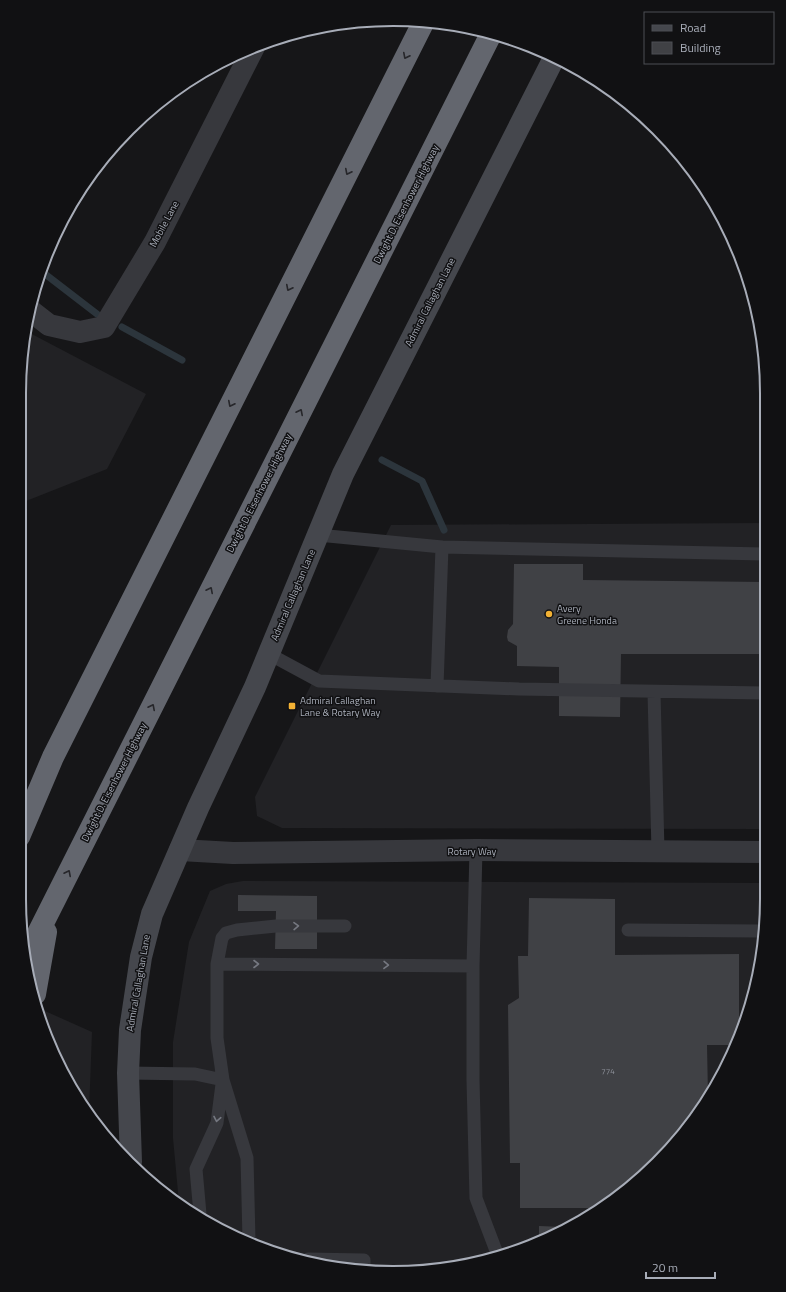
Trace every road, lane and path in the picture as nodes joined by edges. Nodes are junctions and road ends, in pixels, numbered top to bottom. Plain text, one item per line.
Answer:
1 (421, 27) edge
2 (488, 39) edge
3 (250, 55) edge
4 (552, 63) edge
5 (35, 314) edge
6 (318, 535) junction
7 (442, 547) junction
8 (760, 554) edge
9 (269, 654) junction
10 (437, 686) junction
11 (654, 692) junction
12 (760, 693) edge
13 (53, 757) junction
14 (26, 789) edge
15 (26, 821) edge
16 (180, 850) junction
17 (476, 850) junction
18 (658, 851) junction
19 (760, 852) edge
20 (51, 908) junction
21 (345, 926) dead end
22 (628, 930) dead end
23 (759, 931) dead end
24 (30, 950) edge
25 (217, 964) junction
26 (473, 966) junction
27 (37, 985) edge
28 (128, 1073) junction
29 (223, 1080) junction
30 (131, 1157) edge
31 (200, 1211) edge
32 (249, 1236) edge
33 (496, 1251) edge
34 (327, 1260) edge
35 (364, 1265) edge

1 -> 13 highway
20 -> 2 highway, Dwight D. Eisenhower Highway
3 - 5 street, Mobile Lane
4 - 6 main road, Admiral Callaghan Lane
6 - 7 lane
6 - 9 main road, Admiral Callaghan Lane
7 - 8 lane
7 - 10 lane
9 - 10 lane
9 - 16 main road, Admiral Callaghan Lane
10 - 11 lane
11 - 12 lane
11 - 18 lane
13 - 14 highway
13 - 15 highway
16 - 17 street, Rotary Way
16 - 28 main road, Admiral Callaghan Lane
17 - 18 street, Rotary Way
17 - 26 lane
18 - 19 street, Rotary Way
20 - 24 highway, Dwight D. Eisenhower Highway
20 - 27 highway
25 -> 21 lane
22 - 23 lane
25 -> 26 lane
25 - 29 lane
26 - 33 lane
28 - 29 lane
28 - 30 main road, Admiral Callaghan Lane
29 -> 31 lane
29 - 32 lane
34 - 35 lane

